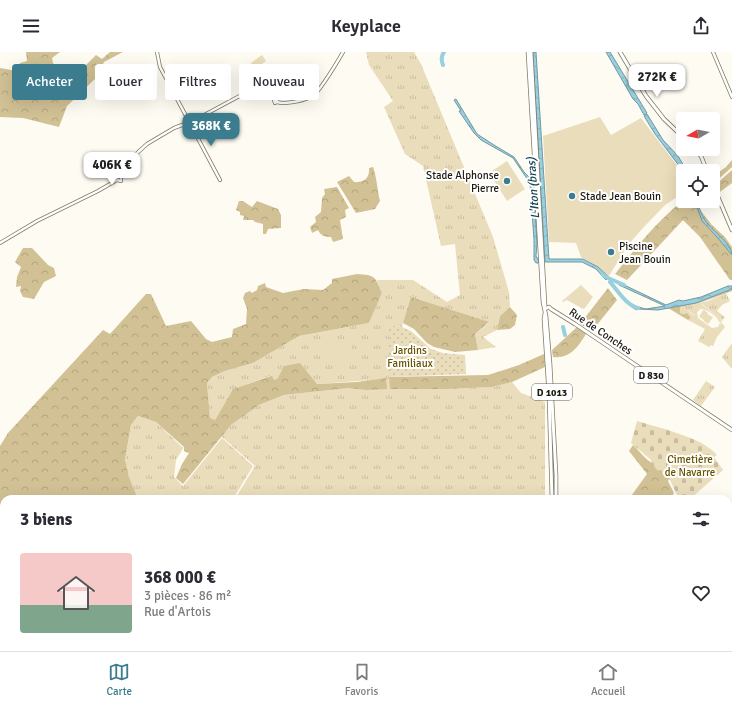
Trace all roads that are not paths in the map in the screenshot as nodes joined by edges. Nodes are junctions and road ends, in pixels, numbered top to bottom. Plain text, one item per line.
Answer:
1 (156, 52) edge
2 (343, 52) edge
3 (528, 52) edge
4 (531, 52) edge
5 (620, 52) edge
6 (713, 52) edge
7 (732, 97) edge
8 (189, 122) junction
9 (676, 130) edge
10 (220, 180) dead end
11 (720, 202) edge
12 (732, 230) edge
13 (0, 243) edge
14 (545, 309) junction
15 (732, 430) edge
16 (552, 495) edge
17 (556, 495) edge

1 - 8 street
2 - 8 street
3 - 14 main road, D 1013
4 - 14 main road, D 1013
5 - 9 main road
6 - 7 street
8 - 10 street
8 - 13 street
11 - 12 main road
14 - 15 main road, Rue de Conches / D 830
14 - 16 main road, D 1013
14 - 17 main road, D 1013

